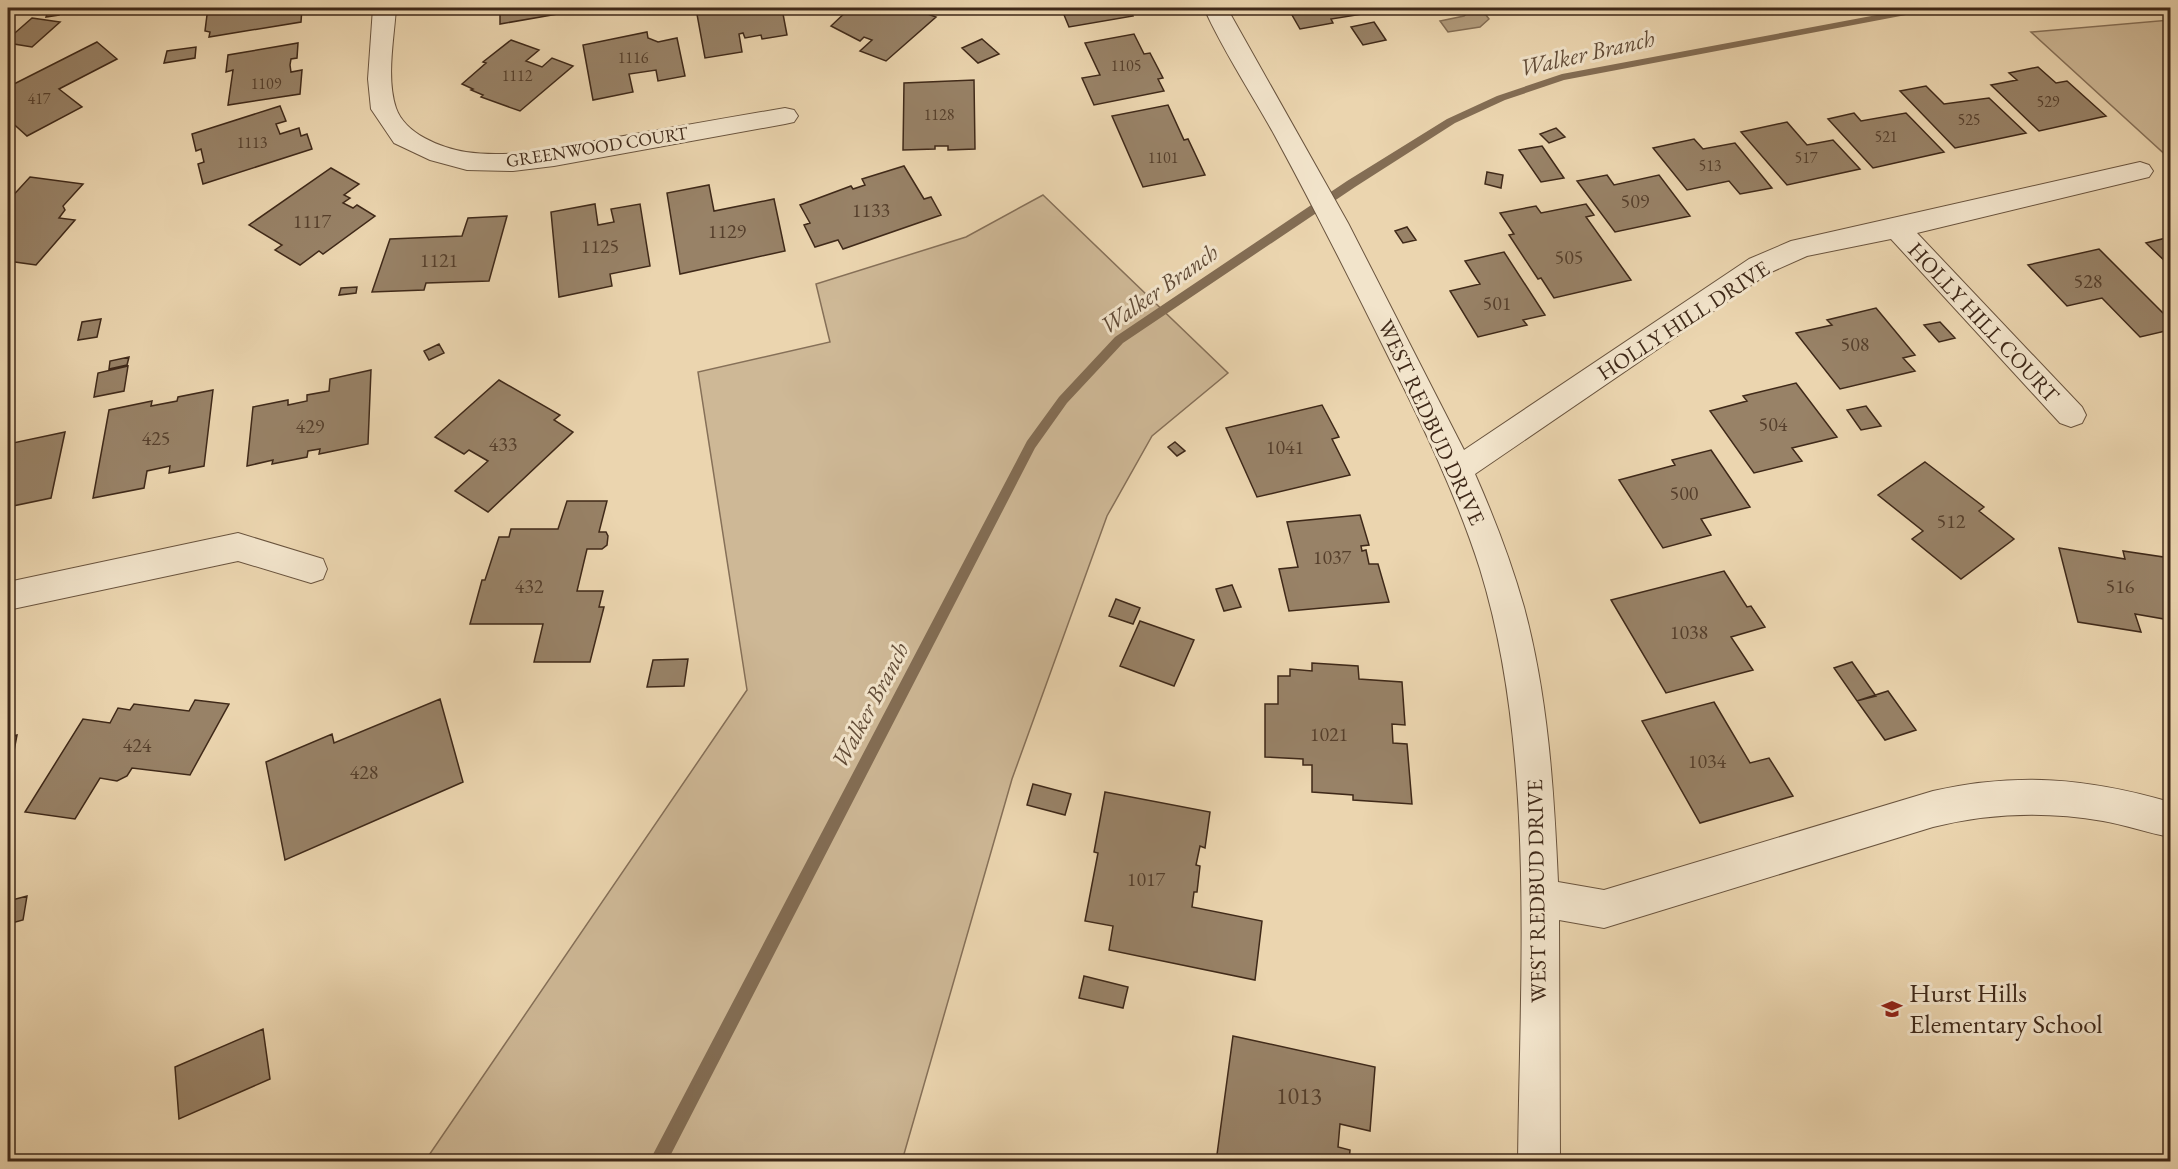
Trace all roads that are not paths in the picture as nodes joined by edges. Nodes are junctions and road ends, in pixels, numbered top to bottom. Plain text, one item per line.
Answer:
1 (384, 8) edge
2 (1215, 8) edge
3 (785, 116) dead end
4 (2140, 171) dead end
5 (1898, 228) junction
6 (2071, 416) dead end
7 (1459, 469) junction
8 (310, 570) dead end
9 (8, 596) edge
10 (2170, 820) edge
11 (1539, 898) junction
12 (1539, 1161) edge

1 - 3 street, GREENWOOD COURT
2 - 7 street, WEST REDBUD DRIVE
4 - 5 street, HOLLY HILL DRIVE
5 - 6 street, HOLLY HILL COURT
5 - 7 street, HOLLY HILL DRIVE
7 - 11 street, WEST REDBUD DRIVE
8 - 9 street
10 - 11 street
11 - 12 street, WEST REDBUD DRIVE

